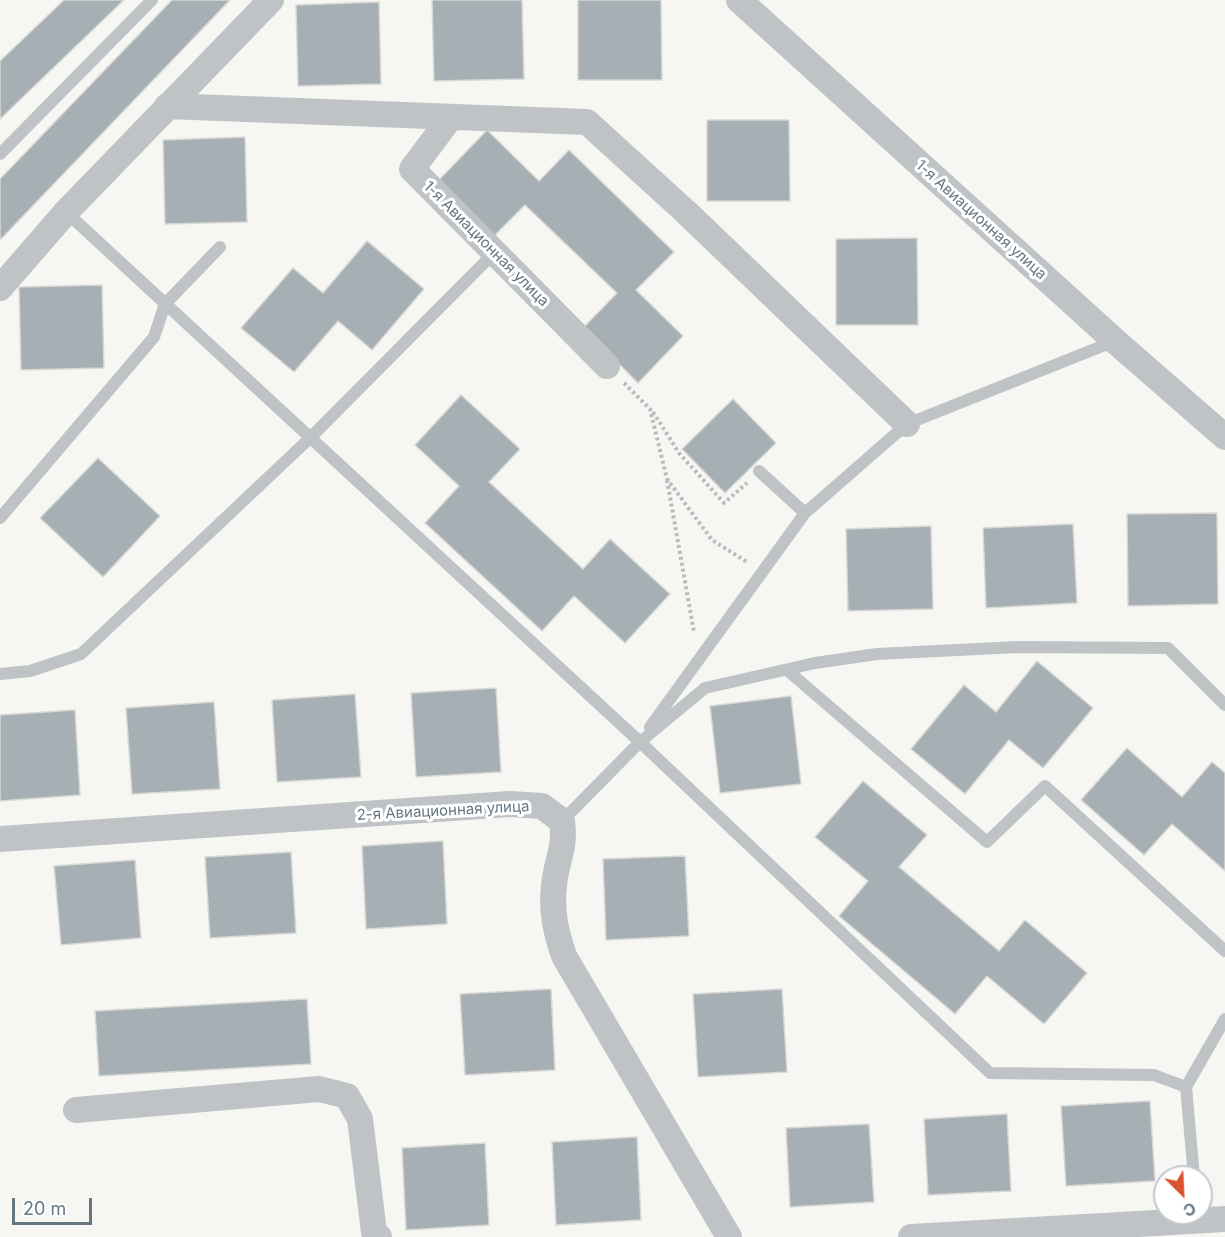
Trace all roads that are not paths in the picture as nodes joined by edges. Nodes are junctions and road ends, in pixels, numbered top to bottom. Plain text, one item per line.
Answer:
1 (152, 0) edge
2 (271, 0) edge
3 (739, 0) edge
4 (167, 106) junction
5 (451, 117) junction
6 (0, 154) edge
7 (66, 212) junction
8 (220, 247) dead end
9 (495, 252) junction
10 (0, 288) edge
11 (165, 304) junction
12 (1115, 341) junction
13 (607, 366) road end
14 (908, 423) junction
15 (1225, 437) edge
16 (310, 438) junction
17 (759, 471) road end
18 (805, 513) junction
19 (0, 518) edge
20 (787, 670) junction
21 (0, 674) edge
22 (1225, 705) edge
23 (640, 742) junction
24 (562, 821) junction
25 (0, 839) edge
26 (1225, 951) edge
27 (1225, 1019) edge
28 (1186, 1087) junction
29 (76, 1110) dead end
30 (1193, 1165) edge
31 (1153, 1220) edge
32 (379, 1237) edge
33 (729, 1237) edge
34 (911, 1237) edge

1 - 6 lane
2 - 4 street
3 - 12 street, 1-я Авиационная улица
4 - 5 street
4 - 7 street
5 - 9 street, 1-я Авиационная улица
5 - 14 street
7 - 10 street
7 - 11 lane
8 - 11 lane
9 - 13 street, 1-я Авиационная улица
9 - 16 lane
11 - 16 lane
11 - 19 lane
12 - 14 lane
12 - 15 street, 1-я Авиационная улица
14 - 18 lane
16 - 21 lane
16 - 23 lane
17 - 18 lane
18 - 23 lane
20 - 22 lane
20 - 23 lane
20 - 26 lane
23 - 24 lane
23 - 28 lane
24 - 25 street, 2-я Авиационная улица
24 - 33 street
27 - 28 lane
28 - 30 lane
29 - 32 street
31 - 34 street

